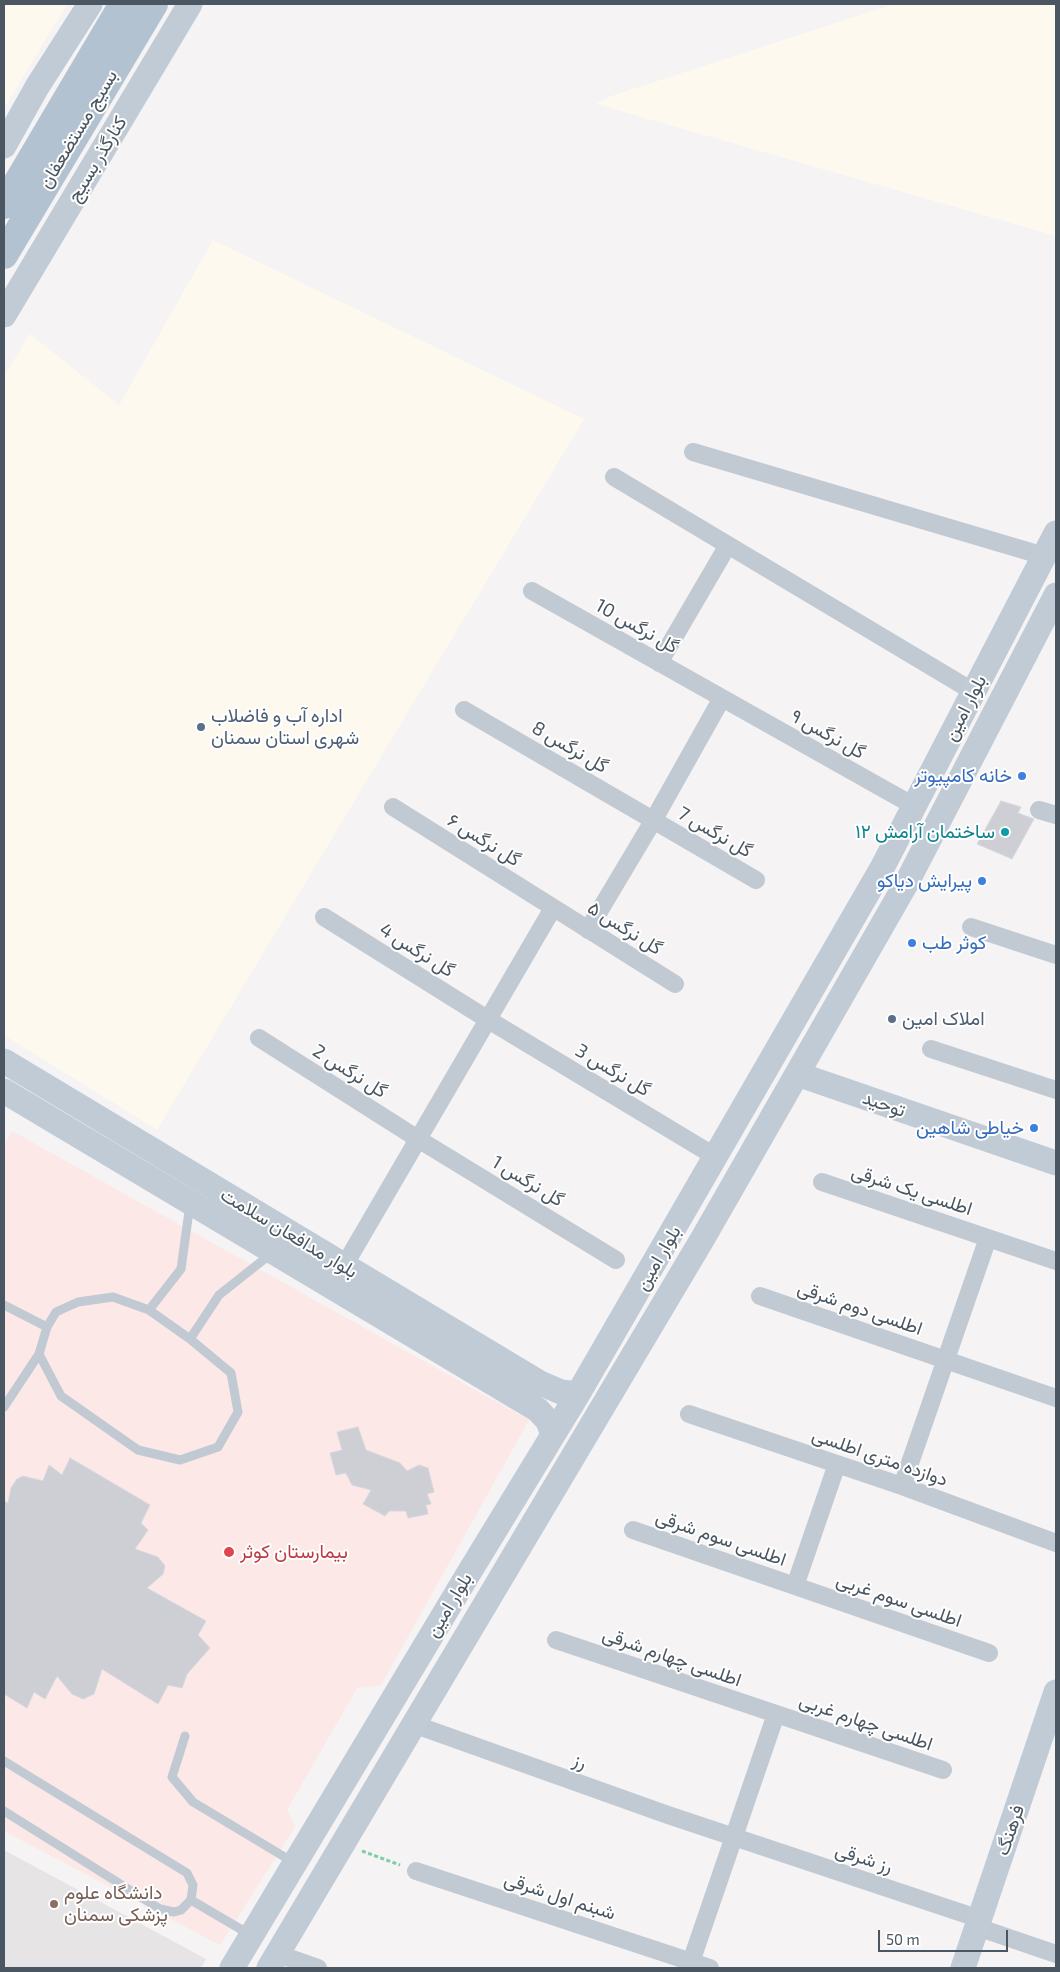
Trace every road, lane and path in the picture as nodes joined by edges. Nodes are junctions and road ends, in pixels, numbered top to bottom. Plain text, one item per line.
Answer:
1 (90, 4) edge
2 (123, 4) edge
3 (154, 4) edge
4 (190, 4) edge
5 (79, 103) junction
6 (4, 146) edge
7 (4, 205) edge
8 (4, 255) edge
9 (4, 315) edge
10 (693, 452) dead end
11 (614, 477) dead end
12 (1056, 533) edge
13 (728, 545) junction
14 (1044, 556) junction
15 (532, 591) dead end
16 (1056, 595) edge
17 (659, 663) junction
18 (974, 692) junction
19 (722, 698) junction
20 (464, 710) dead end
21 (914, 806) junction
22 (393, 807) dead end
23 (1039, 810) dead end
24 (1056, 815) edge
25 (654, 821) junction
26 (882, 868) junction
27 (756, 880) dead end
28 (907, 882) junction
29 (553, 908) junction
30 (324, 918) dead end
31 (971, 926) dead end
32 (588, 930) junction
33 (1056, 955) edge
34 (675, 984) dead end
35 (488, 1019) junction
36 (259, 1038) dead end
37 (931, 1049) dead end
38 (4, 1061) edge
39 (797, 1074) junction
40 (4, 1090) edge
41 (1056, 1090) edge
42 (75, 1119) junction
43 (418, 1139) junction
44 (120, 1146) junction
45 (716, 1157) junction
46 (1056, 1163) edge
47 (822, 1182) dead end
48 (190, 1202) junction
49 (677, 1226) junction
50 (703, 1238) junction
51 (988, 1238) junction
52 (274, 1252) junction
53 (616, 1260) dead end
54 (1056, 1261) edge
55 (344, 1266) junction
56 (760, 1296) dead end
57 (4, 1305) edge
58 (149, 1310) junction
59 (47, 1327) junction
60 (190, 1339) junction
61 (39, 1354) junction
62 (946, 1360) junction
63 (540, 1383) junction
64 (578, 1394) junction
65 (1056, 1398) edge
66 (528, 1404) junction
67 (4, 1407) edge
68 (689, 1414) dead end
69 (553, 1435) junction
70 (837, 1464) junction
71 (902, 1486) junction
72 (633, 1530) dead end
73 (1056, 1543) edge
74 (467, 1576) junction
75 (795, 1586) junction
76 (492, 1591) junction
77 (556, 1640) dead end
78 (989, 1653) dead end
79 (1056, 1692) edge
80 (776, 1714) junction
81 (413, 1724) junction
82 (184, 1736) dead end
83 (4, 1761) edge
84 (943, 1770) dead end
85 (4, 1811) edge
86 (734, 1837) junction
87 (342, 1844) junction
88 (295, 1863) junction
89 (416, 1870) joint
90 (191, 1900) junction
91 (979, 1923) junction
92 (252, 1936) junction
93 (1056, 1954) edge
94 (273, 1961) edge
95 (691, 1962) junction
96 (232, 1968) edge
97 (318, 1968) edge
98 (710, 1968) edge
99 (963, 1968) edge

1 - 6 main road
2 - 5 main road, بسیج مستضعفان
3 - 5 main road, بسیج مستضعفان
4 - 9 main road, کنارگذر بسیج
5 - 7 main road, بسیج مستضعفان
5 - 8 main road, بسیج مستضعفان
10 - 14 street
11 - 13 street
12 - 14 main road, بلوار امین
13 - 17 street
13 - 18 street
14 - 18 main road, بلوار امین
15 - 17 street, گل نرگس 10
16 - 28 main road, بلوار امین
17 - 19 street, گل نرگس 10
18 - 21 main road, بلوار امین
19 - 21 street, گل نرگس ۹
19 - 25 street
20 - 25 street, گل نرگس 8
21 - 26 main road, بلوار امین
22 - 29 street, گل نرگس ۶
23 - 24 street
25 - 27 street, گل نرگس 7
25 - 32 street
26 - 28 main road
26 - 45 main road, بلوار امین
28 - 39 main road, بلوار امین
29 - 32 street, گل نرگس ۵
29 - 35 street
30 - 35 street, گل نرگس 4
31 - 33 street
32 - 34 street, گل نرگس ۵
35 - 43 street
35 - 45 street, گل نرگس 3
36 - 43 street, گل نرگس 2
37 - 41 street
38 - 42 main road, بلوار مدافعان سلامت
39 - 46 main road, توحید
39 - 50 main road, بلوار امین
40 - 42 main road, بلوار مدافعان سلامت
42 - 44 main road, بلوار مدافعان سلامت
43 - 53 street, گل نرگس 1
43 - 55 street
44 - 48 main road, بلوار مدافعان سلامت
44 - 55 main road, بلوار مدافعان سلامت
45 - 49 main road, بلوار امین
47 - 51 street, اطلسی یک شرقی
48 - 52 main road, بلوار مدافعان سلامت
48 - 58 lane
49 - 50 main road
49 - 64 main road, بلوار امین
50 - 76 main road, بلوار امین
51 - 54 street, اطلسی یک شرقی
51 - 62 street
52 - 60 lane
52 - 66 main road, بلوار مدافعان سلامت
55 - 63 main road, بلوار مدافعان سلامت
56 - 62 street, اطلسی دوم شرقی
57 - 59 lane
58 - 59 lane
58 - 60 lane
59 - 61 lane
60 - 61 lane
61 - 67 lane
62 - 65 street, اطلسی دوم شرقی
62 - 71 street
63 - 64 main road, بلوار مدافعان سلامت
63 - 66 main road
64 - 69 main road, بلوار امین
66 - 69 main road, بلوار مدافعان سلامت
68 - 70 street, دوازده متری اطلسی
69 - 74 main road, بلوار امین
70 - 71 street, دوازده متری اطلسی
70 - 75 street
71 - 73 street, دوازده متری اطلسی
72 - 75 street, اطلسی سوم شرقی
74 - 76 main road
74 - 88 main road, بلوار امین
75 - 78 street, اطلسی سوم غربی
76 - 81 main road, بلوار امین
77 - 80 street, اطلسی چهارم شرقی
79 - 91 main road, فرهنگ
80 - 84 street, اطلسی چهارم غربی
80 - 86 street
81 - 86 street, رز
81 - 87 main road, بلوار امین
82 - 88 lane
83 - 90 lane
85 - 90 lane
86 - 91 street, رز شرقی
86 - 95 street
87 - 89 path
87 - 94 main road, بلوار امین
88 - 92 main road, بلوار امین
89 - 95 street, شبنم اول شرقی
90 - 92 lane
91 - 93 street, رز شرقی
91 - 99 main road, فرهنگ
92 - 96 main road, بلوار امین
94 - 97 street
95 - 98 street, شبنم اول شرقی

